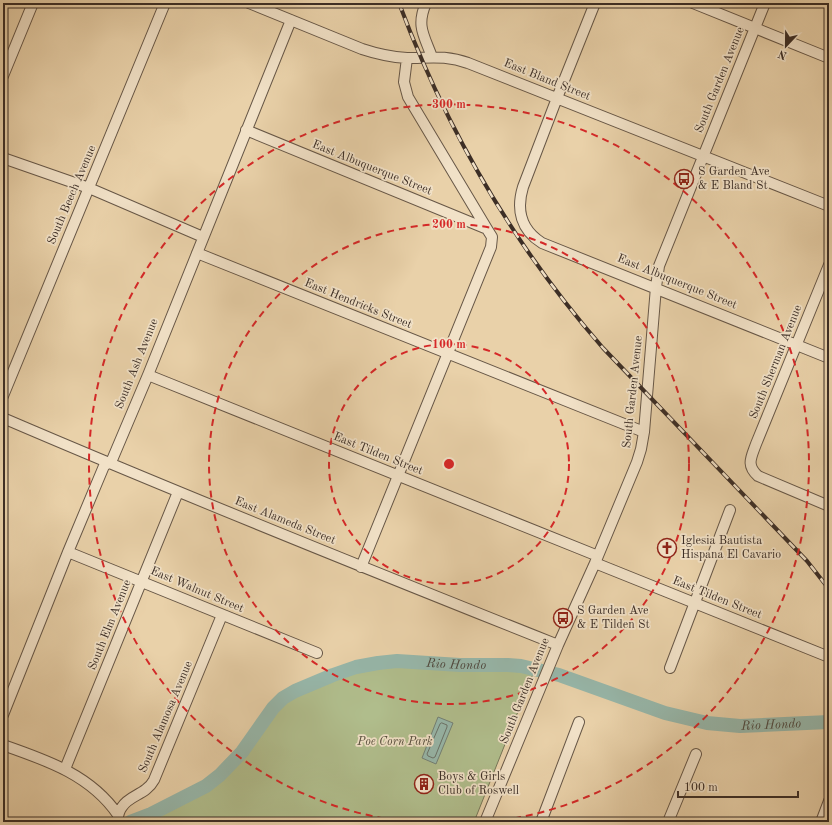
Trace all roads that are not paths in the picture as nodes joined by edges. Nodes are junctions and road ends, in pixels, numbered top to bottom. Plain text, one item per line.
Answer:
1 (33, 3) edge
2 (165, 3) edge
3 (249, 3) edge
4 (426, 3) edge
5 (595, 3) edge
6 (693, 3) edge
7 (765, 3) edge
8 (290, 20) junction
9 (755, 28) junction
10 (432, 57) junction
11 (407, 58) junction
12 (829, 58) edge
13 (3, 76) edge
14 (557, 98) junction
15 (246, 130) junction
16 (703, 156) junction
17 (3, 158) edge
18 (89, 188) junction
19 (829, 206) edge
20 (487, 229) junction
21 (203, 237) junction
22 (197, 253) junction
23 (829, 266) edge
24 (656, 287) junction
25 (797, 345) junction
26 (447, 354) junction
27 (829, 358) edge
28 (148, 375) junction
29 (3, 396) edge
30 (3, 418) edge
31 (644, 432) junction
32 (108, 463) junction
33 (398, 476) junction
34 (178, 492) junction
35 (829, 506) edge
36 (730, 510) dead end
37 (68, 552) junction
38 (596, 560) junction
39 (361, 566) junction
40 (142, 581) junction
41 (694, 603) junction
42 (222, 615) junction
43 (558, 645) junction
44 (317, 653) dead end
45 (829, 657) edge
46 (670, 668) dead end
47 (3, 715) edge
48 (579, 722) dead end
49 (3, 744) edge
50 (696, 754) dead end
51 (65, 769) junction
52 (829, 801) edge
53 (117, 819) edge
54 (486, 822) edge
55 (541, 822) edge
56 (668, 822) edge
57 (821, 822) edge

1 - 13 street
2 - 18 street, South Beech Avenue
3 - 8 street, East Bland Street
4 - 10 street
5 - 14 street
6 - 9 street
7 - 9 street, South Garden Avenue
8 - 11 street, East Bland Street
8 - 15 street, South Ash Avenue
9 - 12 street
9 - 16 street, South Garden Avenue
10 - 11 street, East Bland Street
10 - 14 street, East Bland Street
11 - 20 street
14 - 16 street, East Bland Street
14 - 24 street, East Albuquerque Street
15 - 20 street, East Albuquerque Street
15 - 21 street, South Ash Avenue
16 - 19 street, East Bland Street
16 - 24 street, South Garden Avenue
17 - 18 street
18 - 21 street
18 - 29 street, South Beech Avenue
20 - 26 street
21 - 22 street, South Ash Avenue
22 - 26 street, East Hendricks Street
22 - 28 street, South Ash Avenue
23 - 25 street, South Sherman Avenue
24 - 25 street, East Albuquerque Street
24 - 31 street, South Garden Avenue
25 - 27 street, East Albuquerque Street
25 - 35 street, South Sherman Avenue
26 - 31 street, East Hendricks Street
26 - 33 street
28 - 32 street, South Ash Avenue
28 - 33 street, East Tilden Street
30 - 32 street, East Alameda Street
31 - 38 street, South Garden Avenue
32 - 34 street, East Alameda Street
32 - 37 street, South Ash Avenue
33 - 38 street, East Tilden Street
33 - 39 street
34 - 39 street, East Alameda Street
34 - 40 street, South Elm Avenue
36 - 41 street
37 - 40 street, East Walnut Street
37 - 47 street, South Ash Avenue
38 - 41 street, East Tilden Street
38 - 43 street, South Garden Avenue
39 - 43 street, East Alameda Street
40 - 42 street, East Walnut Street
40 - 51 street, South Elm Avenue
41 - 45 street, East Tilden Street
41 - 46 street
42 - 44 street, East Walnut Street
42 - 53 street, South Alamosa Avenue
43 - 54 street, South Garden Avenue
48 - 55 street
49 - 51 street
50 - 56 street
51 - 53 street
52 - 57 street

